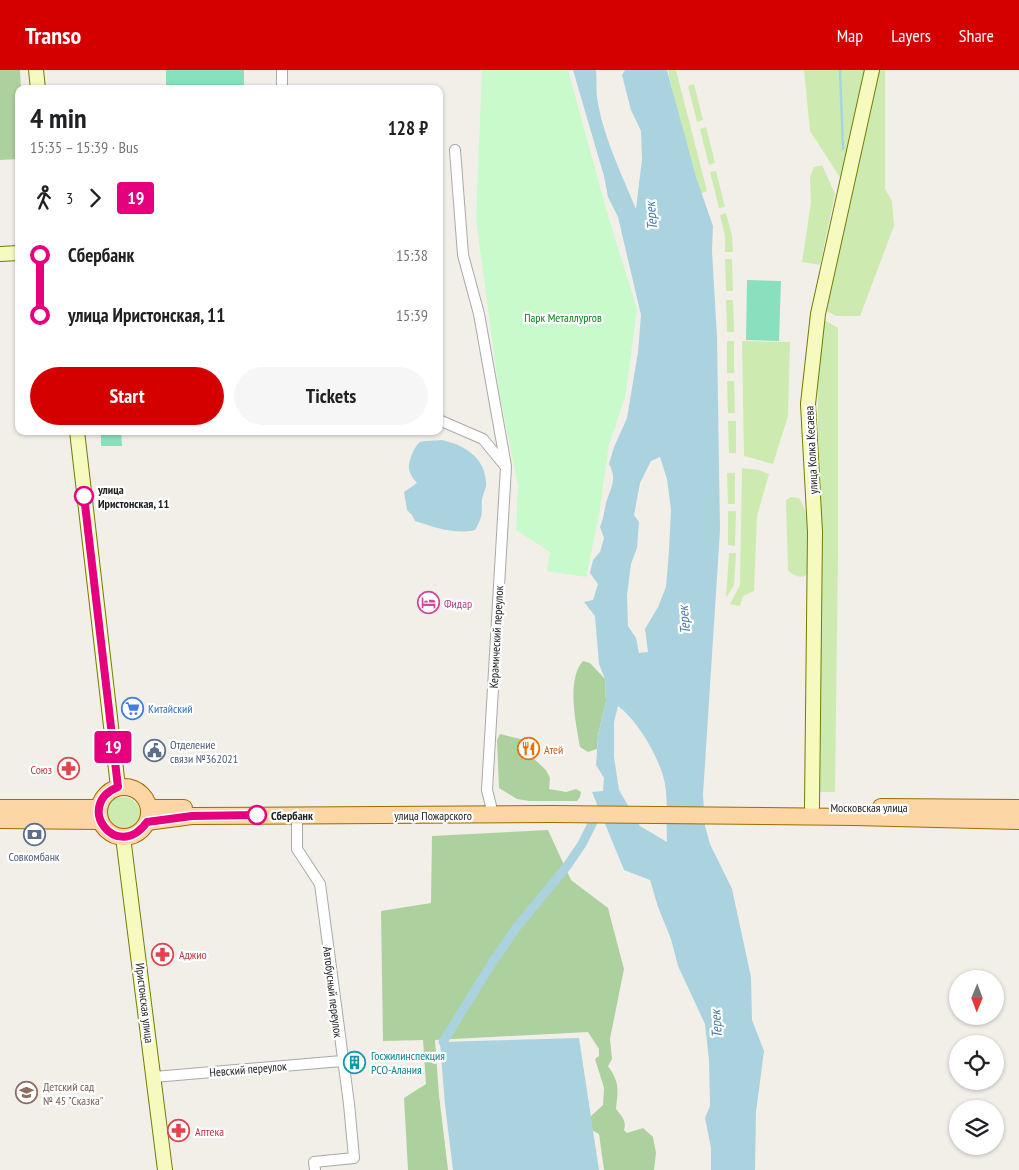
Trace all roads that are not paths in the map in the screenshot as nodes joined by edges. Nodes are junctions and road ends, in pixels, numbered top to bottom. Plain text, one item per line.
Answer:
1 (36, 70) edge
2 (282, 70) edge
3 (872, 70) edge
4 (38, 85) edge
5 (282, 85) edge
6 (455, 150) dead end
7 (15, 253) edge
8 (0, 254) edge
9 (443, 422) edge
10 (77, 435) edge
11 (506, 467) junction
12 (118, 787) junction
13 (490, 806) junction
14 (812, 807) junction
15 (0, 808) edge
16 (1019, 808) edge
17 (552, 811) junction
18 (719, 812) junction
19 (100, 814) junction
20 (148, 815) junction
21 (296, 815) junction
22 (0, 820) edge
23 (1019, 821) edge
24 (123, 837) junction
25 (342, 1061) junction
26 (154, 1077) junction
27 (165, 1170) edge
28 (315, 1170) edge

1 - 4 street
2 - 5 street
3 - 14 street, улица Колка Кесаева
6 - 11 street, Керамический переулок
7 - 8 street
9 - 11 street
10 - 12 street
11 - 13 street, Керамический переулок
12 - 19 main road
12 - 20 main road
13 - 17 main road, улица Пожарского
13 - 20 main road, улица Пожарского
14 - 16 main road, Московская улица
14 - 18 main road, Московская улица
15 - 19 main road
17 - 18 main road, улица Пожарского
17 - 21 main road, улица Пожарского
18 - 23 main road, Московская улица
19 - 22 main road
19 - 24 main road
20 - 21 main road, улица Пожарского
20 - 24 main road
21 - 25 street, Автобусный переулок
24 - 26 street, Иристонская улица
25 - 26 street, Невский переулок
25 - 28 street, Автобусный переулок
26 - 27 street, Иристонская улица

